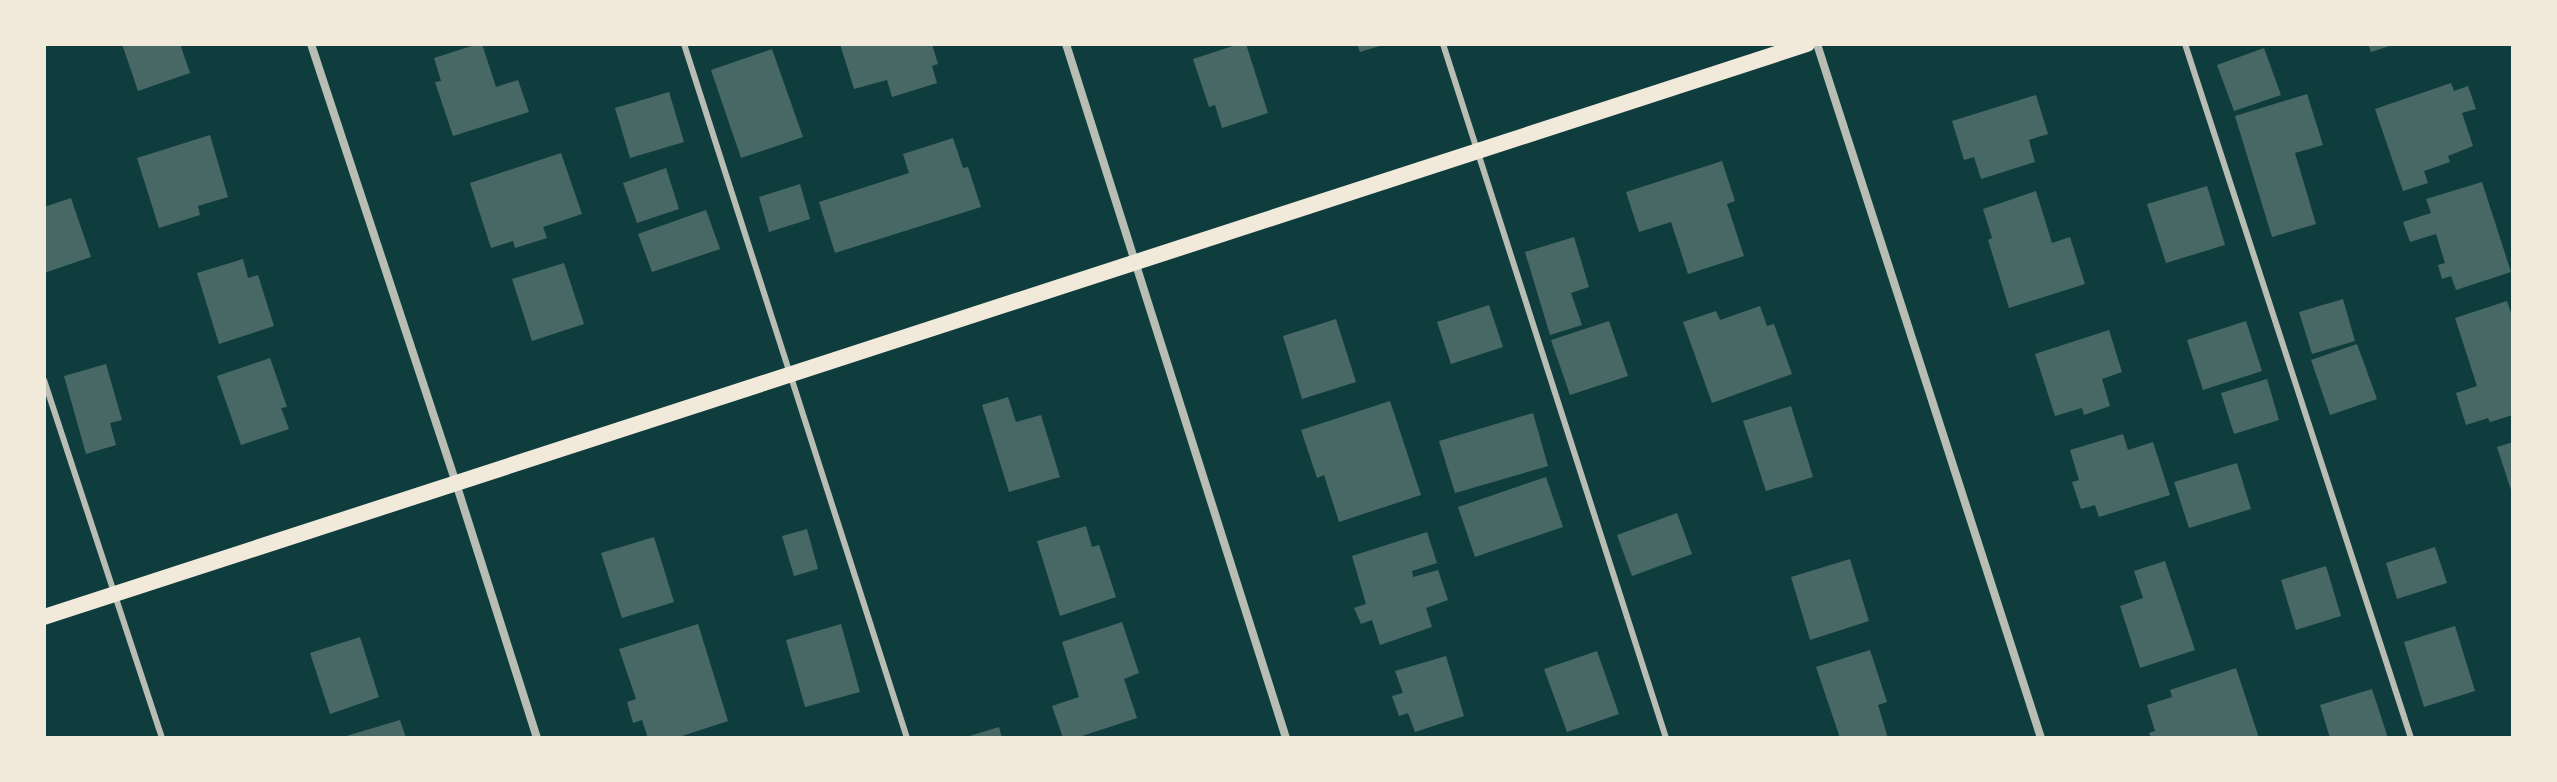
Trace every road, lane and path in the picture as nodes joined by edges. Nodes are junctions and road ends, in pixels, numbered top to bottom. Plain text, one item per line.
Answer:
1 (311, 44) edge
2 (684, 44) edge
3 (1066, 44) edge
4 (1443, 44) edge
5 (1807, 44) edge
6 (1817, 44) edge
7 (2185, 44) edge
8 (1476, 151) junction
9 (1135, 260) junction
10 (790, 374) junction
11 (44, 380) edge
12 (455, 480) junction
13 (115, 593) junction
14 (44, 617) edge
15 (162, 738) edge
16 (537, 738) edge
17 (907, 738) edge
18 (1286, 738) edge
19 (1666, 738) edge
20 (2041, 738) edge
21 (2411, 738) edge

1 - 12 street
2 - 10 lane
3 - 9 street
4 - 8 lane
5 - 8 main road
6 - 20 street
7 - 21 lane
8 - 9 main road
8 - 19 lane
9 - 10 main road
9 - 18 street
10 - 12 main road
10 - 17 lane
11 - 13 lane
12 - 13 main road
12 - 16 street
13 - 14 main road
13 - 15 lane

